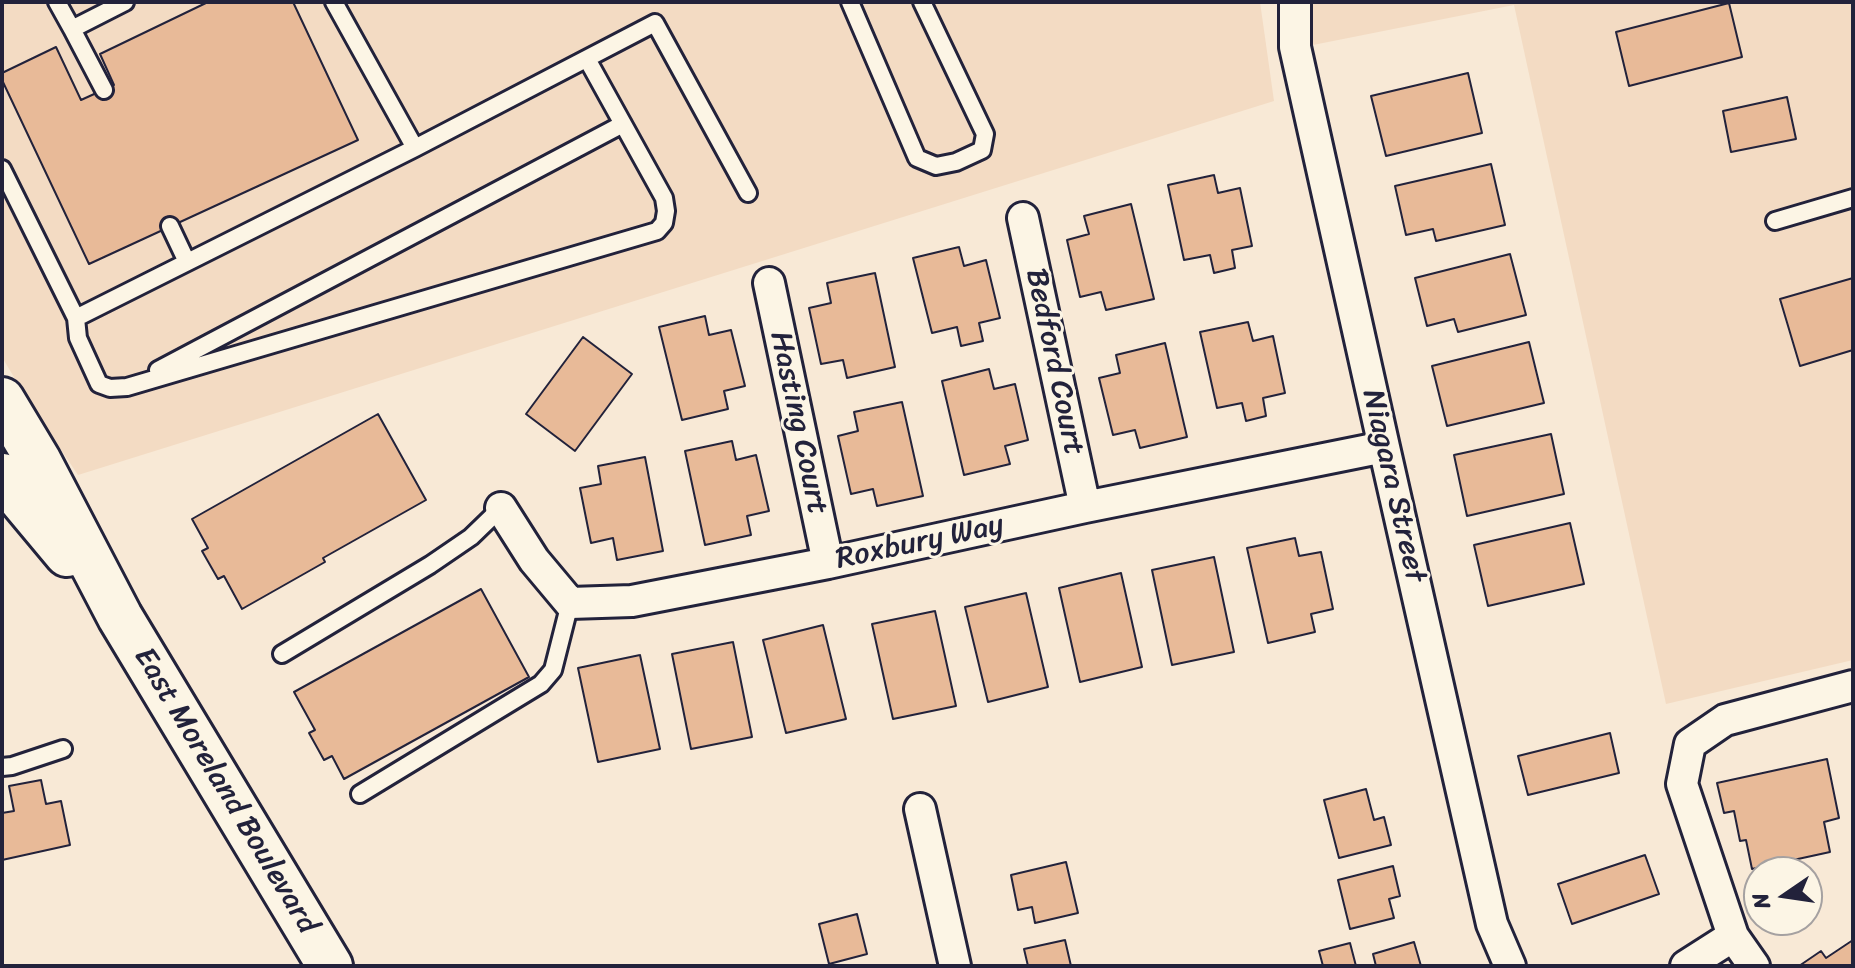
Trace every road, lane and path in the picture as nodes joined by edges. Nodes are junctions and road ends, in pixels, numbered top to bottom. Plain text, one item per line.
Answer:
1 (57, 2) edge
2 (125, 2) edge
3 (334, 2) edge
4 (850, 2) edge
5 (922, 2) edge
6 (1295, 2) edge
7 (72, 29) junction
8 (587, 59) junction
9 (104, 90) dead end
10 (623, 124) junction
11 (415, 148) junction
12 (2, 169) edge
13 (748, 193) dead end
14 (1853, 198) edge
15 (1023, 218) dead end
16 (1775, 221) dead end
17 (170, 226) dead end
18 (187, 262) junction
19 (769, 283) dead end
20 (76, 318) junction
21 (127, 387) junction
22 (2, 400) edge
23 (1384, 447) junction
24 (2, 476) edge
25 (1085, 507) junction
26 (501, 508) joint
27 (828, 563) junction
28 (570, 603) junction
29 (120, 617) junction
30 (282, 654) dead end
31 (1853, 686) edge
32 (63, 749) dead end
33 (2, 767) edge
34 (360, 794) dead end
35 (920, 809) dead end
36 (1733, 936) junction
37 (330, 966) edge
38 (955, 966) edge
39 (1510, 966) edge
40 (1686, 966) edge
41 (1754, 966) edge

1 - 7 lane
2 - 7 lane
3 - 11 lane
4 - 5 lane
6 - 23 street, Niagara Street
7 - 9 lane
8 - 10 lane
8 - 11 lane
8 - 13 lane
10 - 21 lane
10 - 21 lane
11 - 18 lane
12 - 20 lane
14 - 16 lane
15 - 25 street, Bedford Court
17 - 18 lane
18 - 20 lane
19 - 27 street, Hasting Court
20 - 21 lane
22 - 29 main road, East Moreland Boulevard
23 - 25 street, Roxbury Way
23 - 39 street, Niagara Street
24 - 29 main road, East Moreland Boulevard
25 - 27 street, Roxbury Way
26 - 28 street
26 - 30 lane
27 - 28 street, Roxbury Way
28 - 34 lane
29 - 37 main road, East Moreland Boulevard
31 - 36 street
32 - 33 lane
35 - 38 street
36 - 40 street
36 - 41 street

